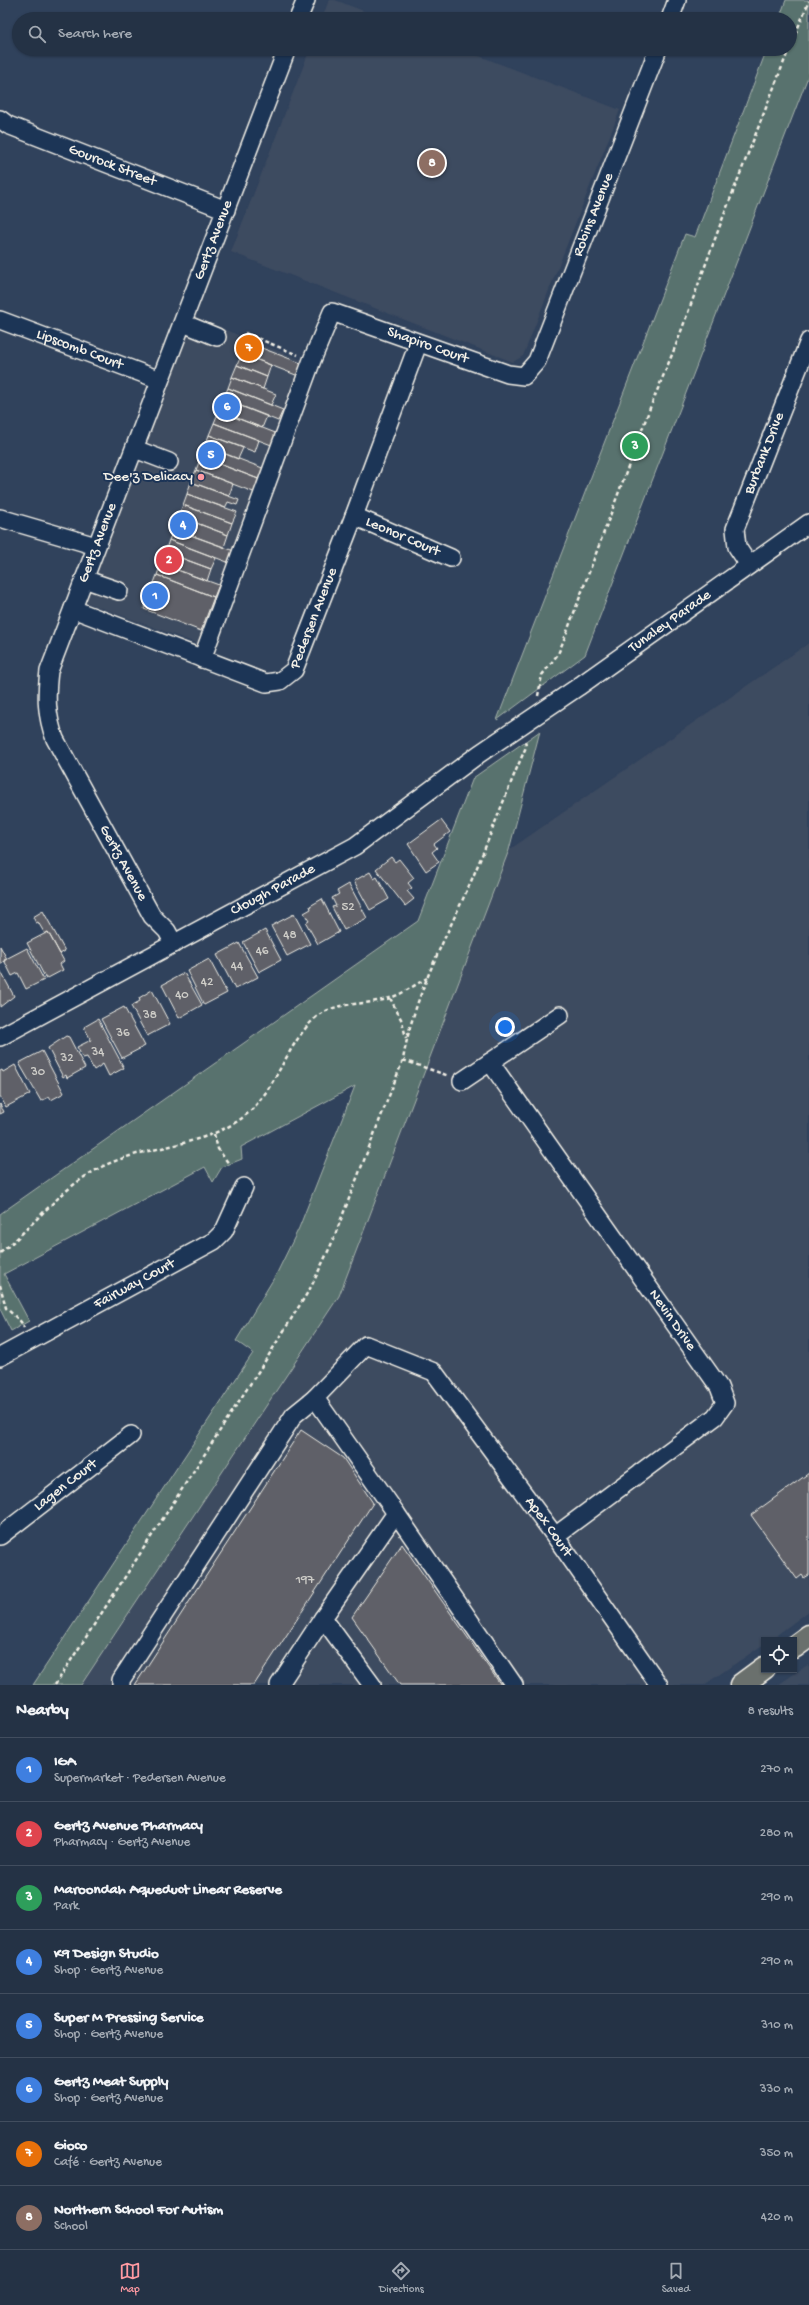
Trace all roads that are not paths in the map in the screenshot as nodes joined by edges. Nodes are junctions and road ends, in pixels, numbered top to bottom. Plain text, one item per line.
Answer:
1 (306, 0) edge
2 (677, 0) edge
3 (301, 12) edge
4 (673, 12) edge
5 (284, 56) edge
6 (655, 56) edge
7 (0, 119) edge
8 (226, 210) junction
9 (0, 320) edge
10 (183, 323) junction
11 (217, 337) dead end
12 (809, 341) edge
13 (418, 344) junction
14 (524, 376) joint
15 (160, 380) junction
16 (135, 448) junction
17 (169, 462) dead end
18 (354, 516) junction
19 (0, 518) edge
20 (809, 523) edge
21 (96, 546) junction
22 (451, 558) dead end
23 (749, 565) junction
24 (84, 579) junction
25 (119, 591) dead end
26 (73, 609) junction
27 (202, 659) junction
28 (530, 719) joint
29 (168, 946) junction
30 (560, 1015) dead end
31 (0, 1037) edge
32 (490, 1062) junction
33 (462, 1081) road end
34 (244, 1187) dead end
35 (0, 1357) edge
36 (316, 1398) junction
37 (131, 1435) dead end
38 (396, 1513) junction
39 (0, 1536) edge
40 (554, 1536) junction
41 (323, 1618) junction
42 (809, 1636) edge
43 (797, 1645) edge
44 (761, 1670) edge
45 (121, 1685) edge
46 (279, 1685) edge
47 (372, 1685) edge
48 (514, 1685) edge
49 (660, 1685) edge
50 (740, 1685) edge

1 - 3 street
2 - 4 street
5 - 8 street, Gertz Avenue
6 - 14 street, Robins Avenue
7 - 8 street, Gourock Street
8 - 10 street, Gertz Avenue
9 - 15 street, Lipscomb Court
10 - 11 street
10 - 15 street, Gertz Avenue
12 - 23 street, Burbank Drive
13 - 14 street, Shapiro Court
13 - 18 street, Pedersen Avenue
13 - 27 street, Shapiro Court
15 - 16 street, Gertz Avenue
16 - 17 street
16 - 21 street, Gertz Avenue
18 - 22 street, Leonor Court
18 - 27 street, Pedersen Avenue
19 - 21 street
20 - 23 street, Tunaley Parade
21 - 24 street, Gertz Avenue
23 - 28 street, Tunaley Parade
24 - 25 street
24 - 26 street, Gertz Avenue
26 - 27 street, Pedersen Avenue
26 - 29 street, Gertz Avenue
28 - 29 street, Clough Parade
29 - 31 street, Clough Parade
30 - 32 street
32 - 33 street
32 - 40 street, Nevin Drive
34 - 35 street, Fairway Court
36 - 38 street
36 - 40 street, Apex Court
36 - 45 street
37 - 39 street, Lagen Court
38 - 41 street
38 - 48 street
40 - 49 street, Apex Court
41 - 46 street
41 - 47 street
42 - 43 main road
44 - 50 main road

